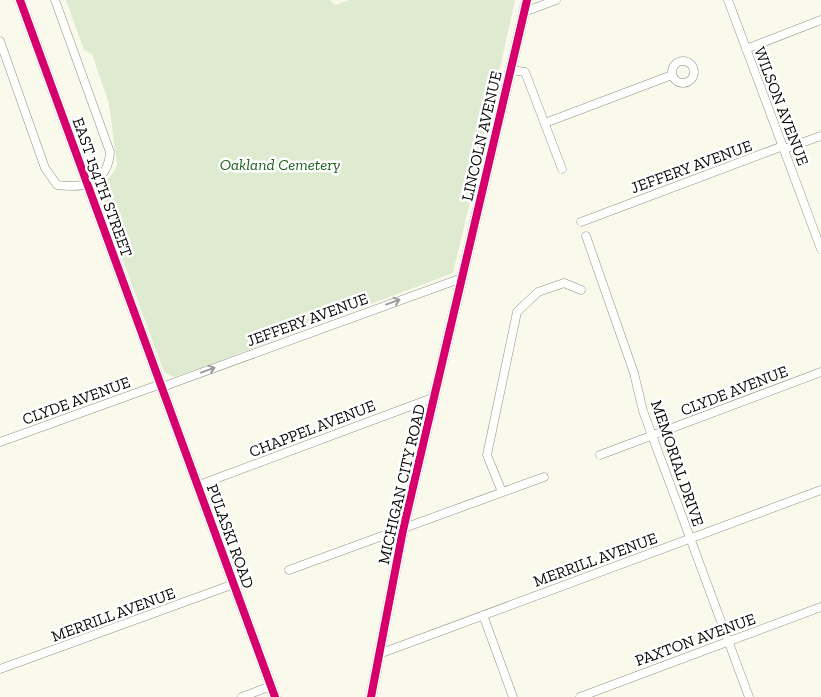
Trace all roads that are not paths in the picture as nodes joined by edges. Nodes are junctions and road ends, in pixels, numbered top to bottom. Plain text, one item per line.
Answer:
1 (20, 0) edge
2 (55, 0) edge
3 (527, 0) edge
4 (556, 0) edge
5 (728, 0) edge
6 (524, 12) junction
7 (821, 20) edge
8 (0, 41) edge
9 (746, 49) junction
10 (511, 70) junction
11 (672, 76) dead end
12 (545, 123) junction
13 (821, 136) edge
14 (784, 148) junction
15 (562, 169) dead end
16 (87, 184) junction
17 (581, 222) dead end
18 (586, 236) dead end
19 (821, 249) edge
20 (462, 278) junction
21 (581, 290) dead end
22 (821, 372) edge
23 (162, 385) junction
24 (435, 398) junction
25 (652, 436) junction
26 (0, 442) edge
27 (600, 455) dead end
28 (544, 477) dead end
29 (198, 485) junction
30 (821, 490) edge
31 (502, 492) junction
32 (403, 530) junction
33 (690, 538) junction
34 (289, 570) dead end
35 (234, 584) junction
36 (821, 607) edge
37 (483, 615) junction
38 (728, 642) junction
39 (379, 654) junction
40 (0, 669) edge
41 (271, 686) junction
42 (242, 697) edge
43 (275, 697) edge
44 (371, 697) edge
45 (513, 697) edge
46 (580, 697) edge
47 (749, 697) edge

1 - 16 street, EAST 154TH STREET
2 - 16 street
3 - 6 street, LINCOLN AVENUE
4 - 6 street
5 - 9 street, WILSON AVENUE
6 - 10 street, LINCOLN AVENUE
7 - 9 street
8 - 16 street
9 - 14 street, WILSON AVENUE
10 - 12 street
10 - 20 street, LINCOLN AVENUE
11 - 12 street
12 - 15 street
13 - 14 street, JEFFERY AVENUE
14 - 17 street, JEFFERY AVENUE
14 - 19 street, WILSON AVENUE
16 - 23 street, EAST 154TH STREET
18 - 25 street, MEMORIAL DRIVE
23 -> 20 street, JEFFERY AVENUE
20 - 24 street, MICHIGAN CITY ROAD
21 - 31 street
22 - 25 street, CLYDE AVENUE
23 - 26 street, CLYDE AVENUE
23 - 29 street, PULASKI ROAD
24 - 29 street, CHAPPEL AVENUE
24 - 32 street, MICHIGAN CITY ROAD
25 - 27 street, CLYDE AVENUE
25 - 33 street, MEMORIAL DRIVE
28 - 31 street
29 - 35 street, PULASKI ROAD
30 - 33 street, MERRILL AVENUE
31 - 32 street
32 - 34 street
32 - 39 street, MICHIGAN CITY ROAD
33 - 37 street, MERRILL AVENUE
33 - 38 street, MEMORIAL DRIVE
35 - 40 street, MERRILL AVENUE
35 - 41 street, PULASKI ROAD
36 - 38 street, PAXTON AVENUE
37 - 39 street, MERRILL AVENUE
37 - 45 street
38 - 46 street, PAXTON AVENUE
38 - 47 street, MEMORIAL DRIVE
39 - 44 street, MICHIGAN CITY ROAD
41 - 42 street
41 - 43 street, PULASKI ROAD

